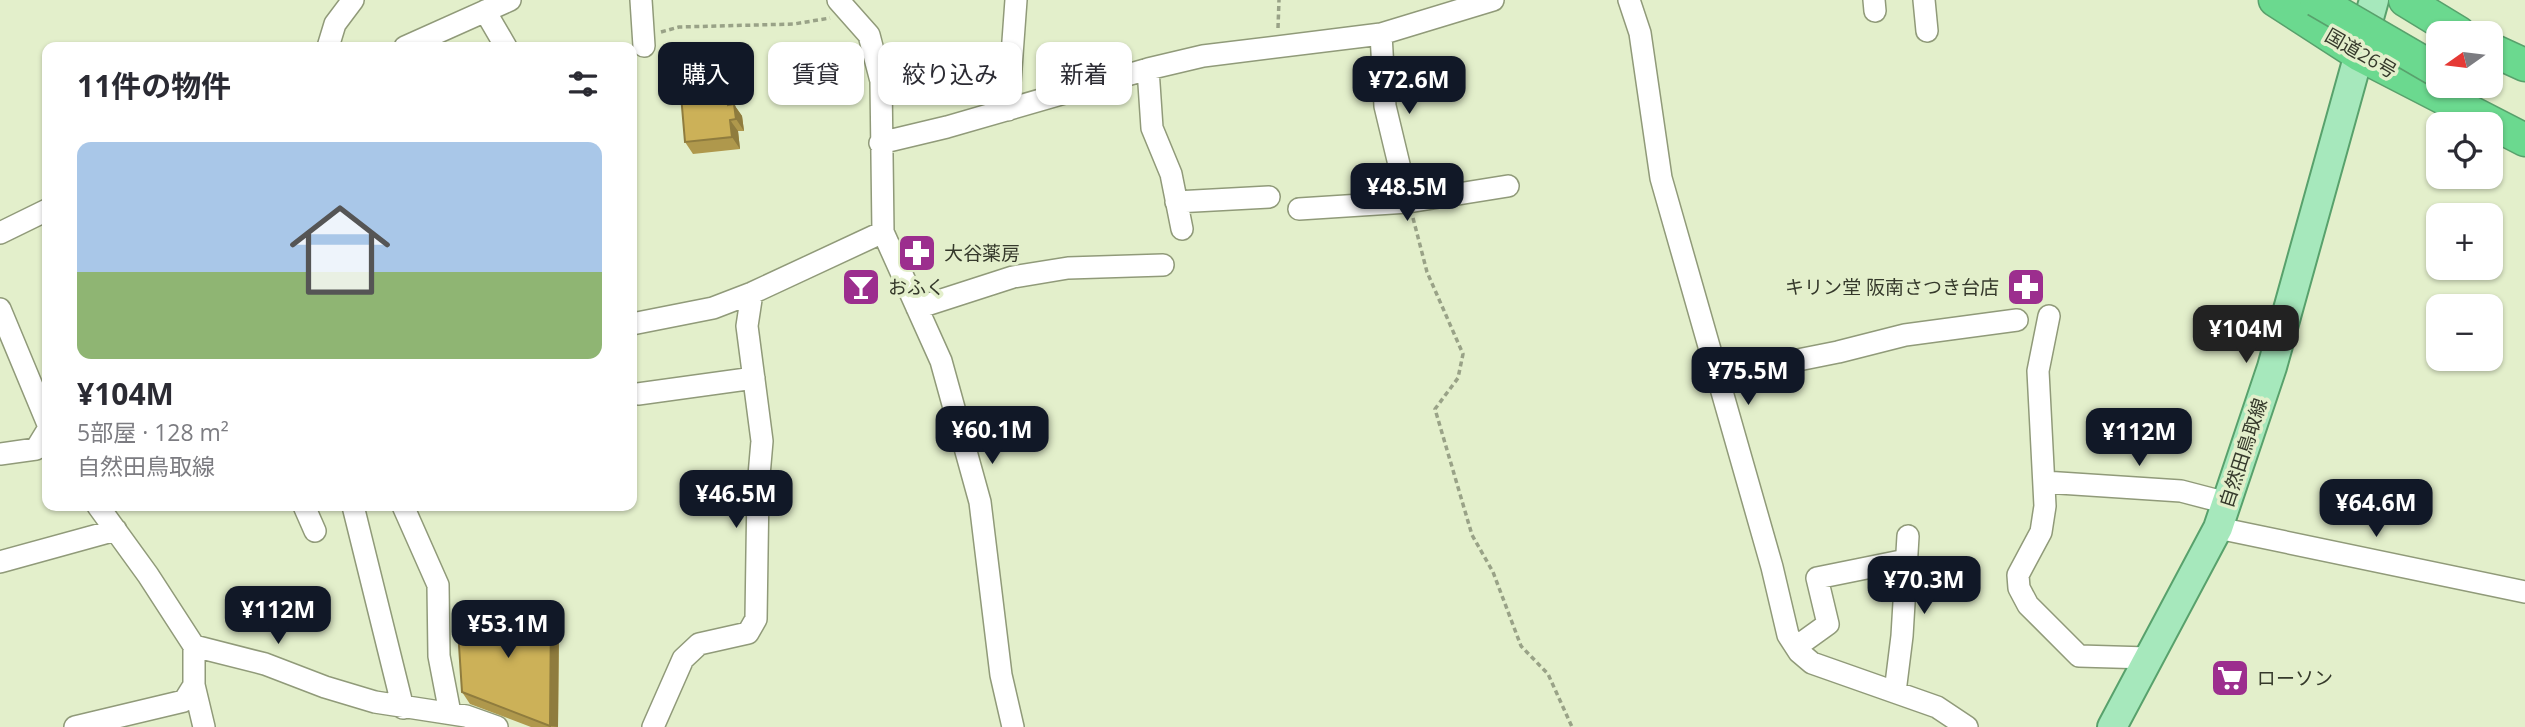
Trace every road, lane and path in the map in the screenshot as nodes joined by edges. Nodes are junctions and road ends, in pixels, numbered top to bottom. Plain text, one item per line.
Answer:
1 (510, 0) edge
2 (640, 0) edge
3 (1016, 0) edge
4 (1279, 0) edge
5 (1629, 0) edge
6 (1924, 0) edge
7 (2275, 0) edge
8 (2316, 0) edge
9 (2374, 0) edge
10 (2405, 0) edge
11 (1488, 1) edge
12 (345, 3) edge
13 (844, 6) edge
14 (485, 11) junction
15 (2439, 21) edge
16 (1927, 31) dead end
17 (1381, 34) junction
18 (644, 41) joint
19 (330, 42) edge
20 (416, 42) edge
21 (503, 42) edge
22 (1278, 48) junction
23 (2360, 55) junction
24 (2503, 55) edge
25 (2426, 64) edge
26 (2525, 65) edge
27 (1148, 69) junction
28 (2488, 98) edge
29 (1008, 110) junction
30 (2525, 116) edge
31 (2525, 140) edge
32 (880, 142) junction
33 (1508, 186) dead end
34 (1269, 197) dead end
35 (1176, 202) junction
36 (1408, 202) junction
37 (1299, 209) dead end
38 (42, 213) edge
39 (1182, 229) dead end
40 (883, 232) junction
41 (0, 233) edge
42 (1163, 265) dead end
43 (752, 293) junction
44 (917, 308) junction
45 (0, 309) edge
46 (2049, 316) dead end
47 (2017, 320) dead end
48 (637, 323) edge
49 (1718, 376) junction
50 (754, 378) junction
51 (638, 394) dead end
52 (42, 410) edge
53 (42, 439) edge
54 (0, 454) edge
55 (2044, 482) junction
56 (102, 511) edge
57 (306, 511) edge
58 (354, 511) edge
59 (404, 511) edge
60 (2223, 515) junction
61 (116, 530) junction
62 (315, 531) dead end
63 (1908, 536) dead end
64 (1906, 560) junction
65 (0, 562) edge
66 (2525, 592) edge
67 (194, 646) junction
68 (1796, 647) junction
69 (2148, 658) junction
70 (194, 685) junction
71 (1895, 692) junction
72 (403, 708) junction
73 (460, 719) edge
74 (75, 727) edge
75 (204, 727) edge
76 (497, 727) edge
77 (653, 727) edge
78 (1013, 727) edge
79 (1572, 727) edge
80 (1967, 727) edge
81 (2112, 727) edge

1 - 14 street
2 - 18 street
3 - 29 street
4 - 22 path
5 - 49 street
6 - 16 street
7 - 23 highway, 国道26号
8 - 25 highway, bridge
9 - 23 main road, 自然田鳥取線
10 - 15 highway
11 - 17 street
12 - 19 street
13 - 18 path
13 - 32 street
14 - 20 street
14 - 21 street
17 - 22 street
17 - 36 street
22 - 27 street
23 - 31 highway, 国道26号
23 - 60 main road, 自然田鳥取線
24 - 26 highway
27 - 29 street
27 - 35 street
28 - 30 highway
29 - 32 street
32 - 40 street
33 - 36 street
34 - 35 street
35 - 39 street
36 - 37 street
36 - 79 path
38 - 41 street
40 - 43 street
40 - 44 street
42 - 44 street
43 - 48 street
43 - 50 street
44 - 78 street
45 - 52 street
46 - 55 street
47 - 49 street
49 - 68 street
50 - 51 street
50 - 77 street
53 - 54 street
55 - 60 street
55 - 69 street
56 - 61 street
57 - 62 street
58 - 72 street
59 - 73 street
60 - 66 street
60 - 69 main road, 自然田鳥取線
61 - 65 street
61 - 67 street
63 - 64 street
64 - 68 street
64 - 71 street
67 - 70 street
67 - 72 street
68 - 71 street
69 - 81 main road, 自然田鳥取線
70 - 74 street
70 - 75 street
71 - 80 street
72 - 73 street
73 - 76 street

